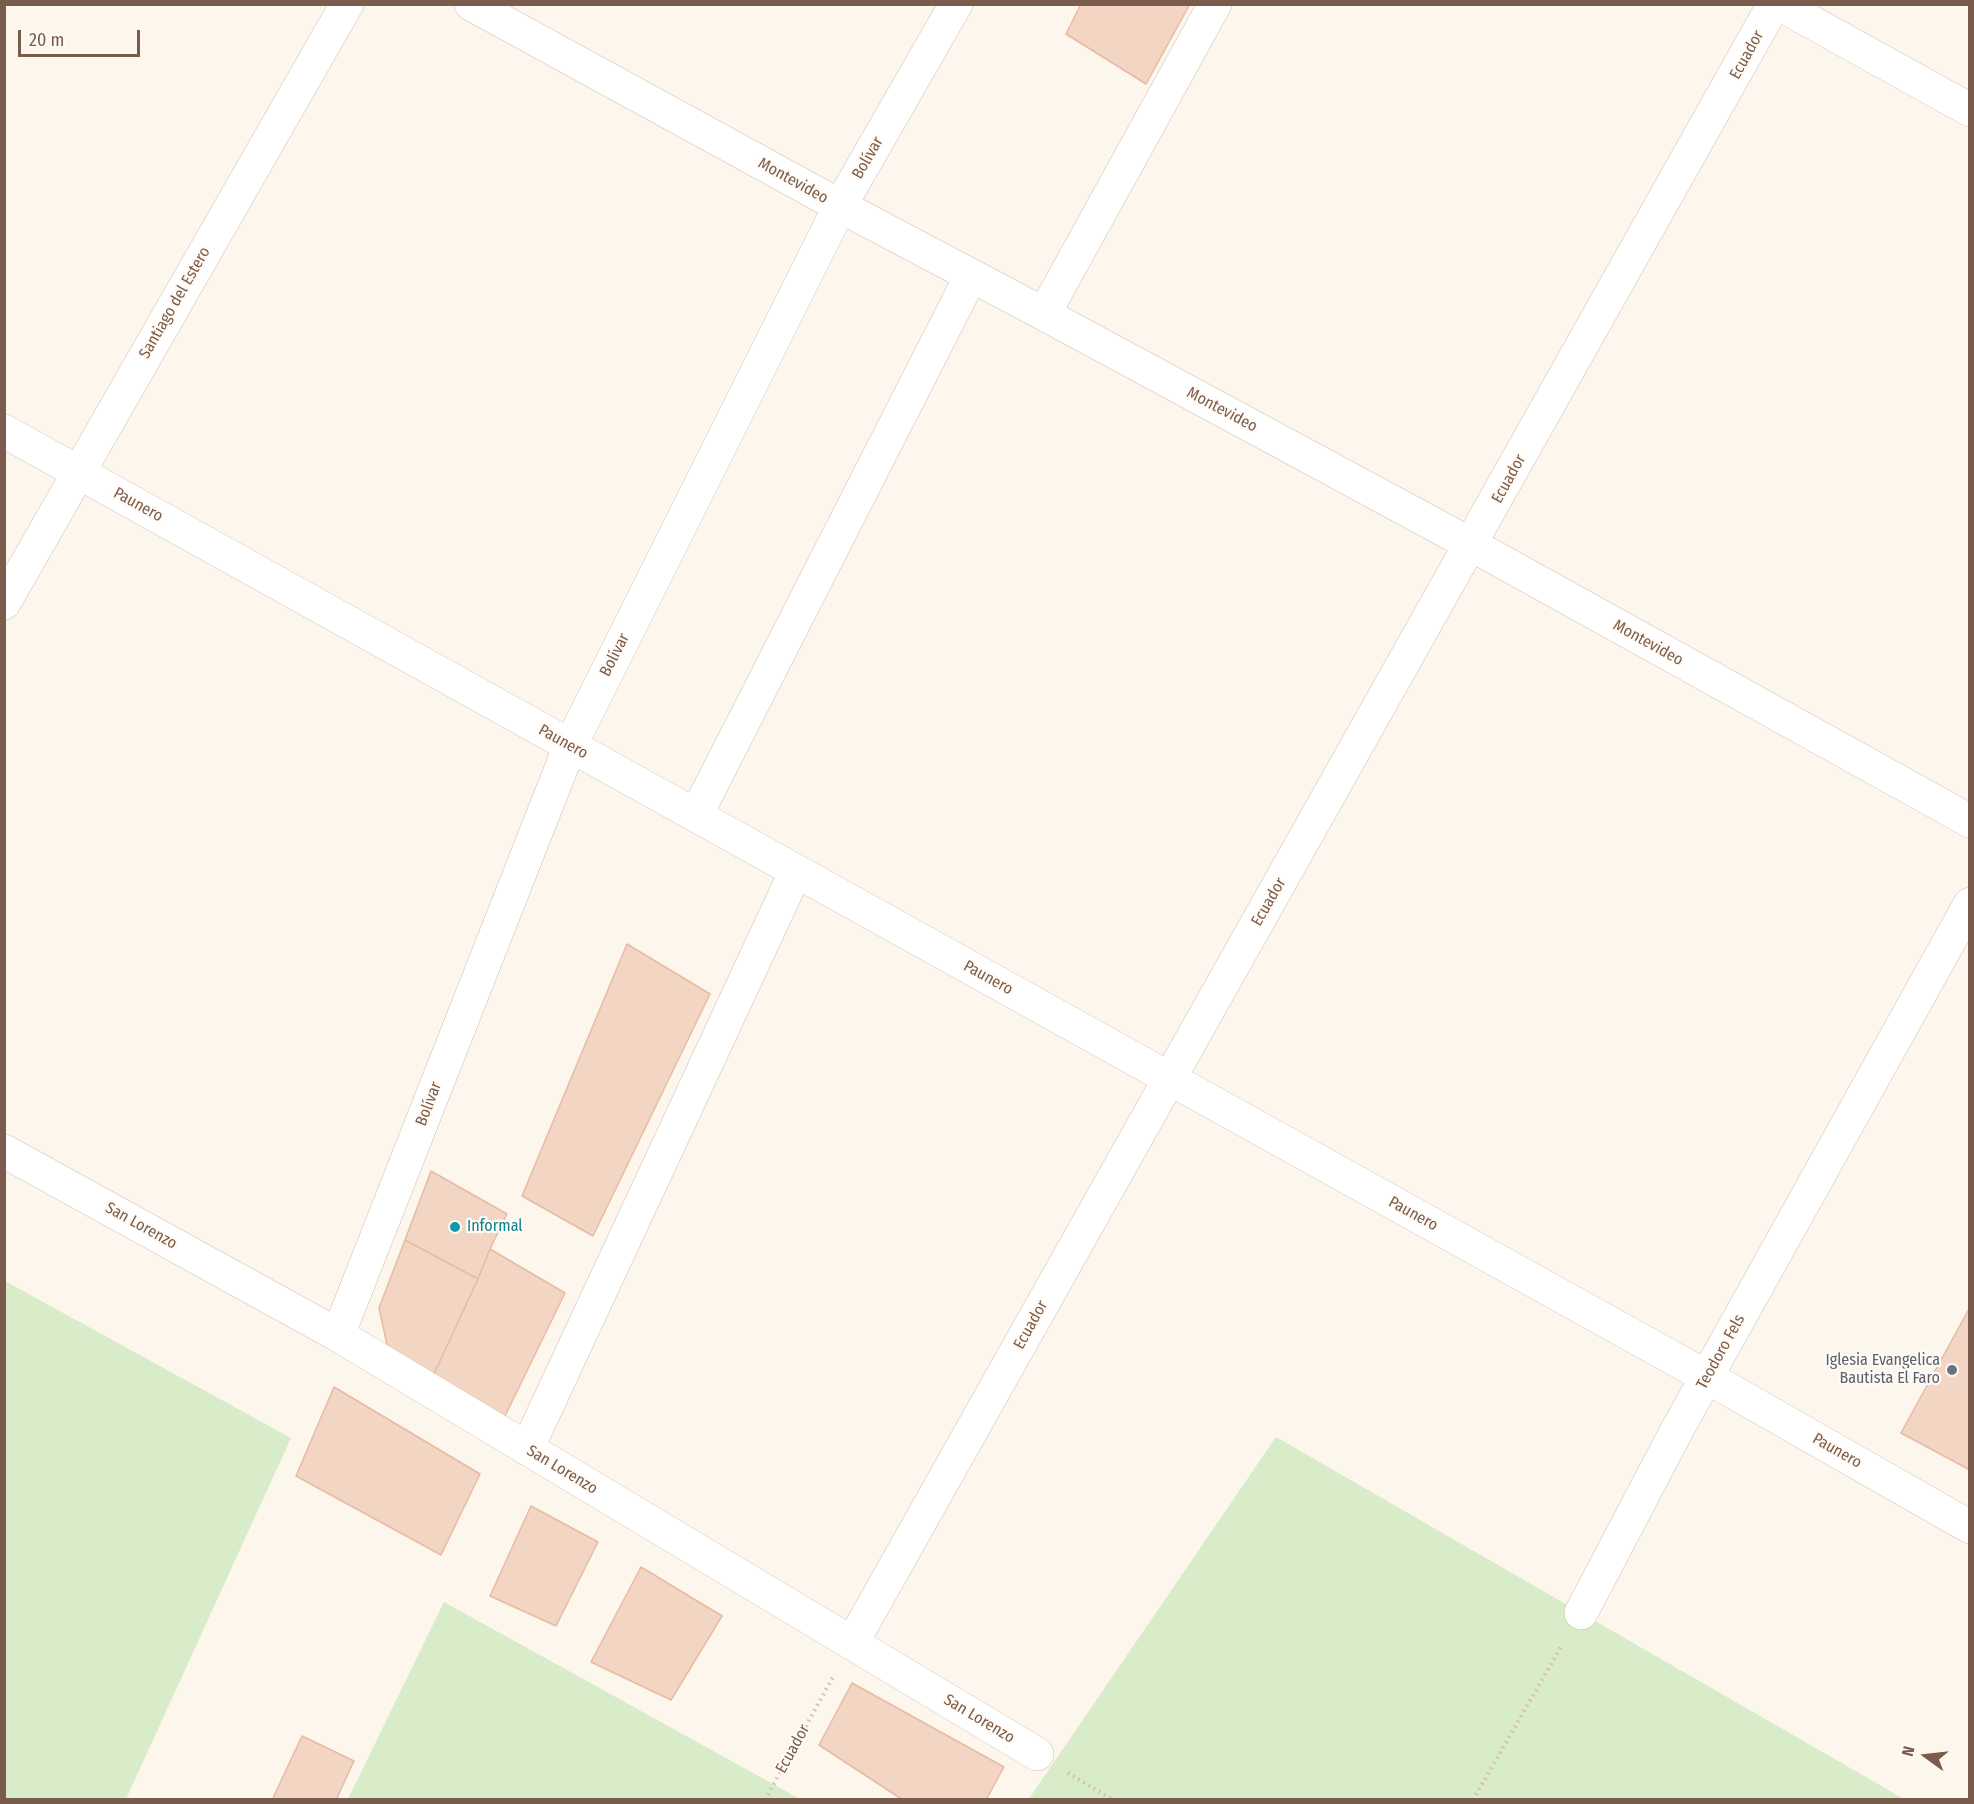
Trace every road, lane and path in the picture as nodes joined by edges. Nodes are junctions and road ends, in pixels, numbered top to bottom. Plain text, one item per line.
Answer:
1 (348, 4) edge
2 (471, 4) edge
3 (956, 4) edge
4 (1215, 4) edge
5 (1777, 4) edge
6 (1970, 110) edge
7 (840, 206) junction
8 (971, 276) junction
9 (1044, 314) junction
10 (4, 431) edge
11 (78, 472) junction
12 (1472, 545) junction
13 (4, 603) edge
14 (570, 746) junction
15 (696, 815) junction
16 (1970, 821) edge
17 (796, 871) junction
18 (1970, 904) edge
19 (1169, 1078) junction
20 (4, 1150) edge
21 (338, 1335) junction
22 (1707, 1377) junction
23 (527, 1449) junction
24 (1970, 1527) edge
25 (1581, 1613) joint
26 (852, 1643) junction
27 (1037, 1754) joint
28 (765, 1800) edge
29 (1113, 1800) edge
30 (1473, 1800) edge

1 - 11 street, Santiago del Estero
2 - 7 street, Montevideo
3 - 7 street, Bolívar
4 - 9 street
5 - 6 street
5 - 12 street, Ecuador
7 - 8 street, Montevideo
7 - 14 street, Bolívar
8 - 9 street, Montevideo
8 - 15 street
9 - 12 street, Montevideo
10 - 11 street, Paunero
11 - 13 street, Santiago del Estero
11 - 14 street, Paunero
12 - 16 street, Montevideo
12 - 19 street, Ecuador
14 - 15 street, Paunero
14 - 21 street, Bolívar
15 - 17 street, Paunero
17 - 19 street, Paunero
17 - 23 street
18 - 22 street, Teodoro Fels
19 - 22 street, Paunero
19 - 26 street, Ecuador
20 - 21 street, San Lorenzo
21 - 23 street, San Lorenzo
22 - 24 street, Paunero
22 - 25 street, Teodoro Fels
23 - 26 street, San Lorenzo
25 - 30 path
26 - 27 street, San Lorenzo
26 - 28 path, Ecuador
27 - 29 path

